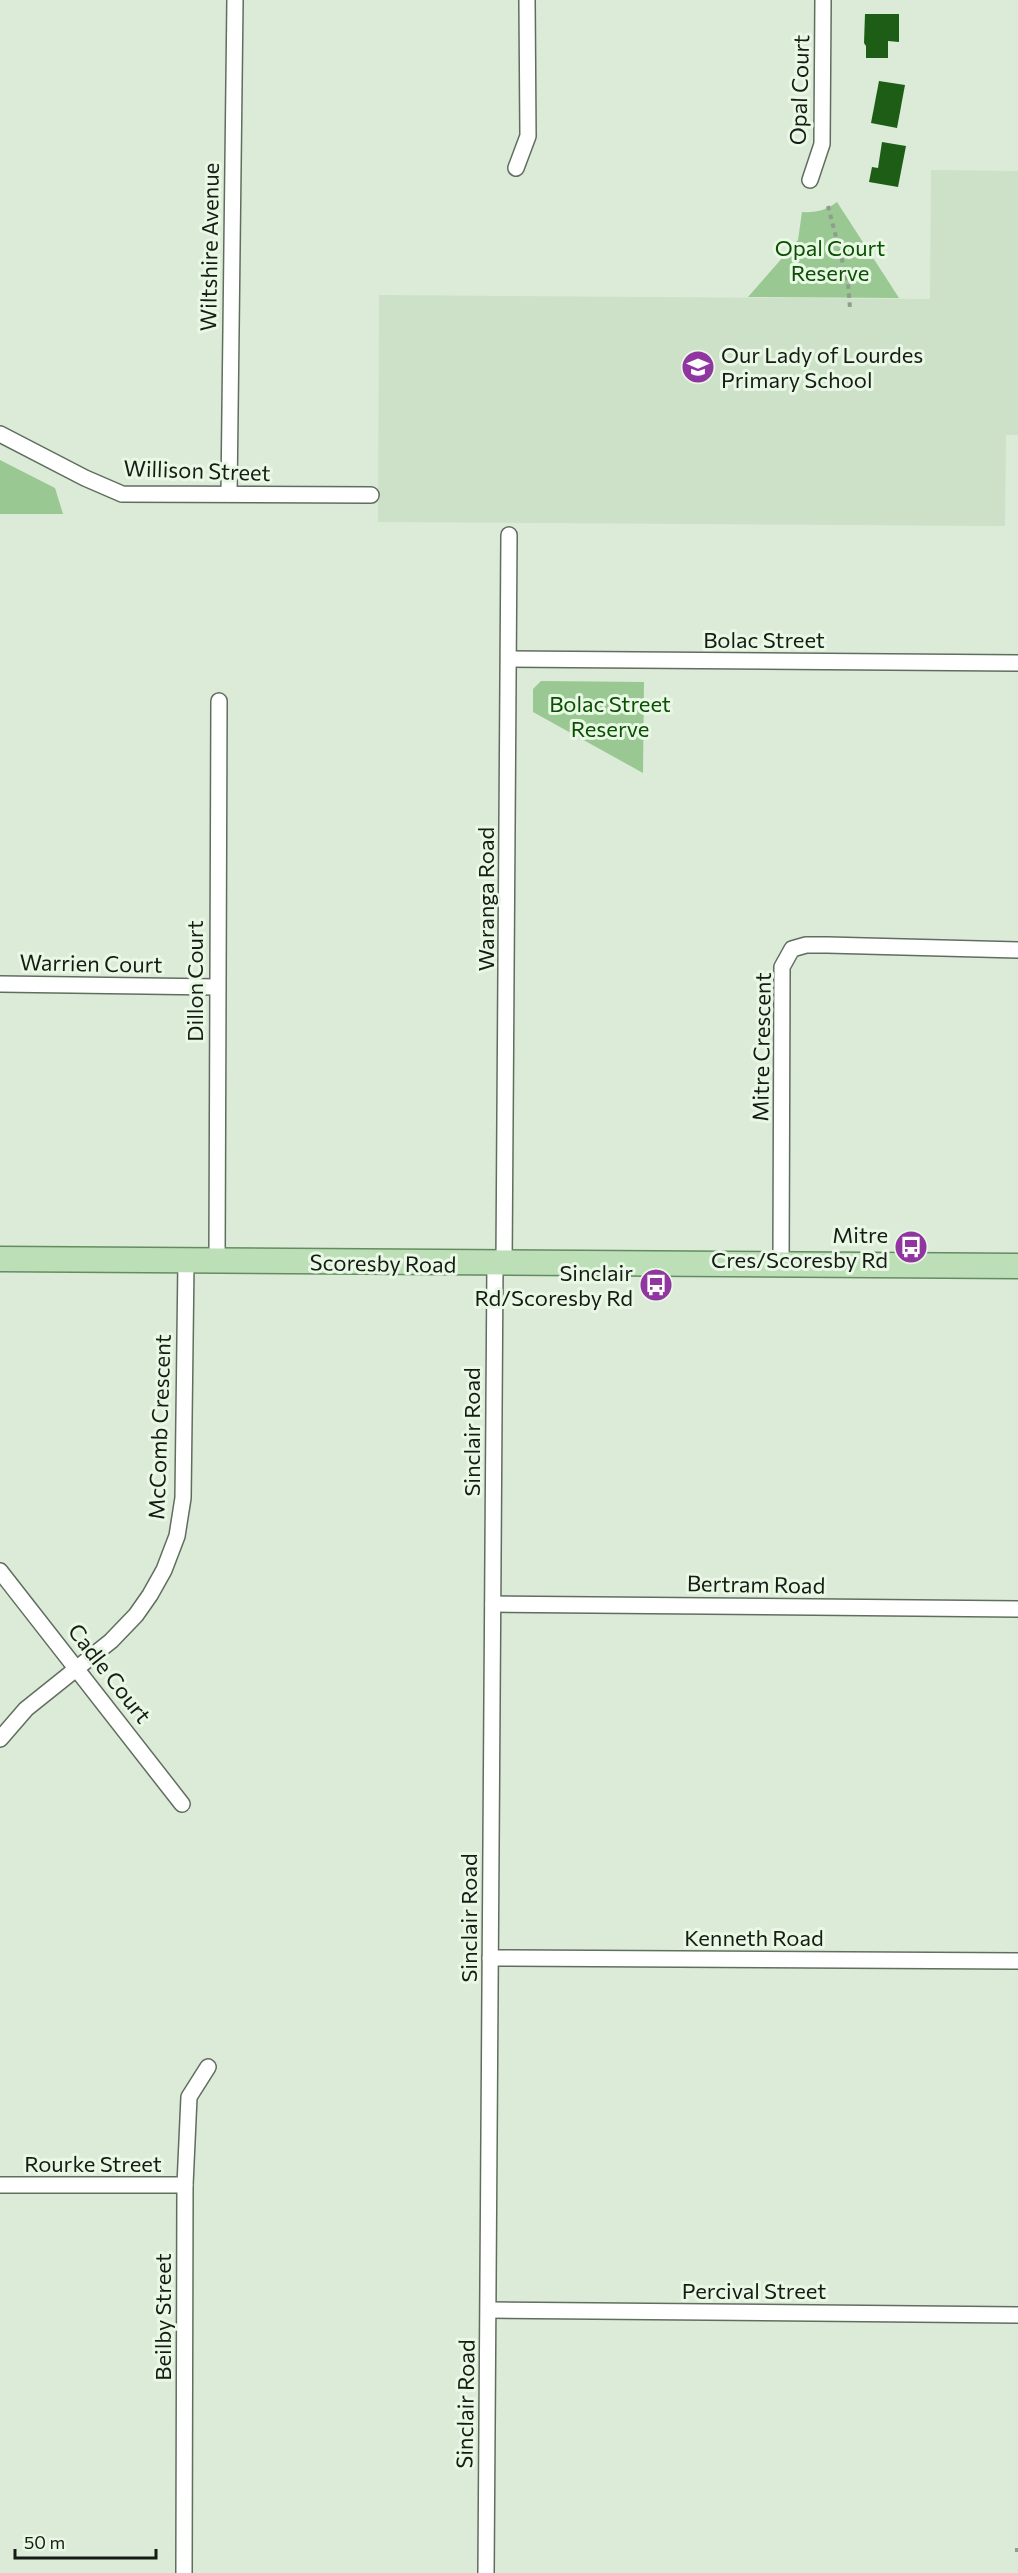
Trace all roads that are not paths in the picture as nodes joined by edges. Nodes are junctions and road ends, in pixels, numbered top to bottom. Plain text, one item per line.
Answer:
1 (235, 0) edge
2 (527, 0) edge
3 (823, 0) edge
4 (516, 168) dead end
5 (810, 180) dead end
6 (0, 434) edge
7 (229, 494) junction
8 (371, 495) dead end
9 (509, 535) dead end
10 (509, 659) junction
11 (1018, 663) edge
12 (219, 702) dead end
13 (1018, 950) edge
14 (0, 984) edge
15 (217, 987) junction
16 (0, 1259) edge
17 (186, 1261) junction
18 (217, 1261) junction
19 (500, 1264) junction
20 (781, 1266) junction
21 (1018, 1266) edge
22 (0, 1571) edge
23 (493, 1604) junction
24 (1018, 1609) edge
25 (77, 1666) junction
26 (0, 1739) edge
27 (182, 1804) dead end
28 (490, 1958) junction
29 (1018, 1961) edge
30 (208, 2067) dead end
31 (0, 2185) edge
32 (185, 2185) junction
33 (489, 2310) junction
34 (1018, 2314) edge
35 (184, 2573) edge
36 (486, 2573) edge

1 - 7 street, Wiltshire Avenue
2 - 4 street
3 - 5 street, Opal Court
6 - 7 street, Willison Street
7 - 8 street, Willison Street
9 - 10 street, Waranga Road
10 - 11 street, Bolac Street
10 - 19 street, Waranga Road
12 - 15 street, Dillon Court
13 - 20 street, Mitre Crescent
14 - 15 street, Warrien Court
15 - 18 street, Dillon Court
16 - 17 main road, Scoresby Road
17 - 18 main road, Scoresby Road
17 - 25 street, McComb Crescent
18 - 19 main road, Scoresby Road
19 - 20 main road, Scoresby Road
19 - 23 street, Sinclair Road
20 - 21 main road, Scoresby Road
22 - 25 street, Cadle Court
23 - 24 street, Bertram Road
23 - 28 street, Sinclair Road
25 - 26 street, McComb Crescent
25 - 27 street, Cadle Court
28 - 29 street, Kenneth Road
28 - 33 street, Sinclair Road
30 - 32 street, Beilby Street
31 - 32 street, Rourke Street
32 - 35 street, Beilby Street
33 - 34 street, Percival Street
33 - 36 street, Sinclair Road

